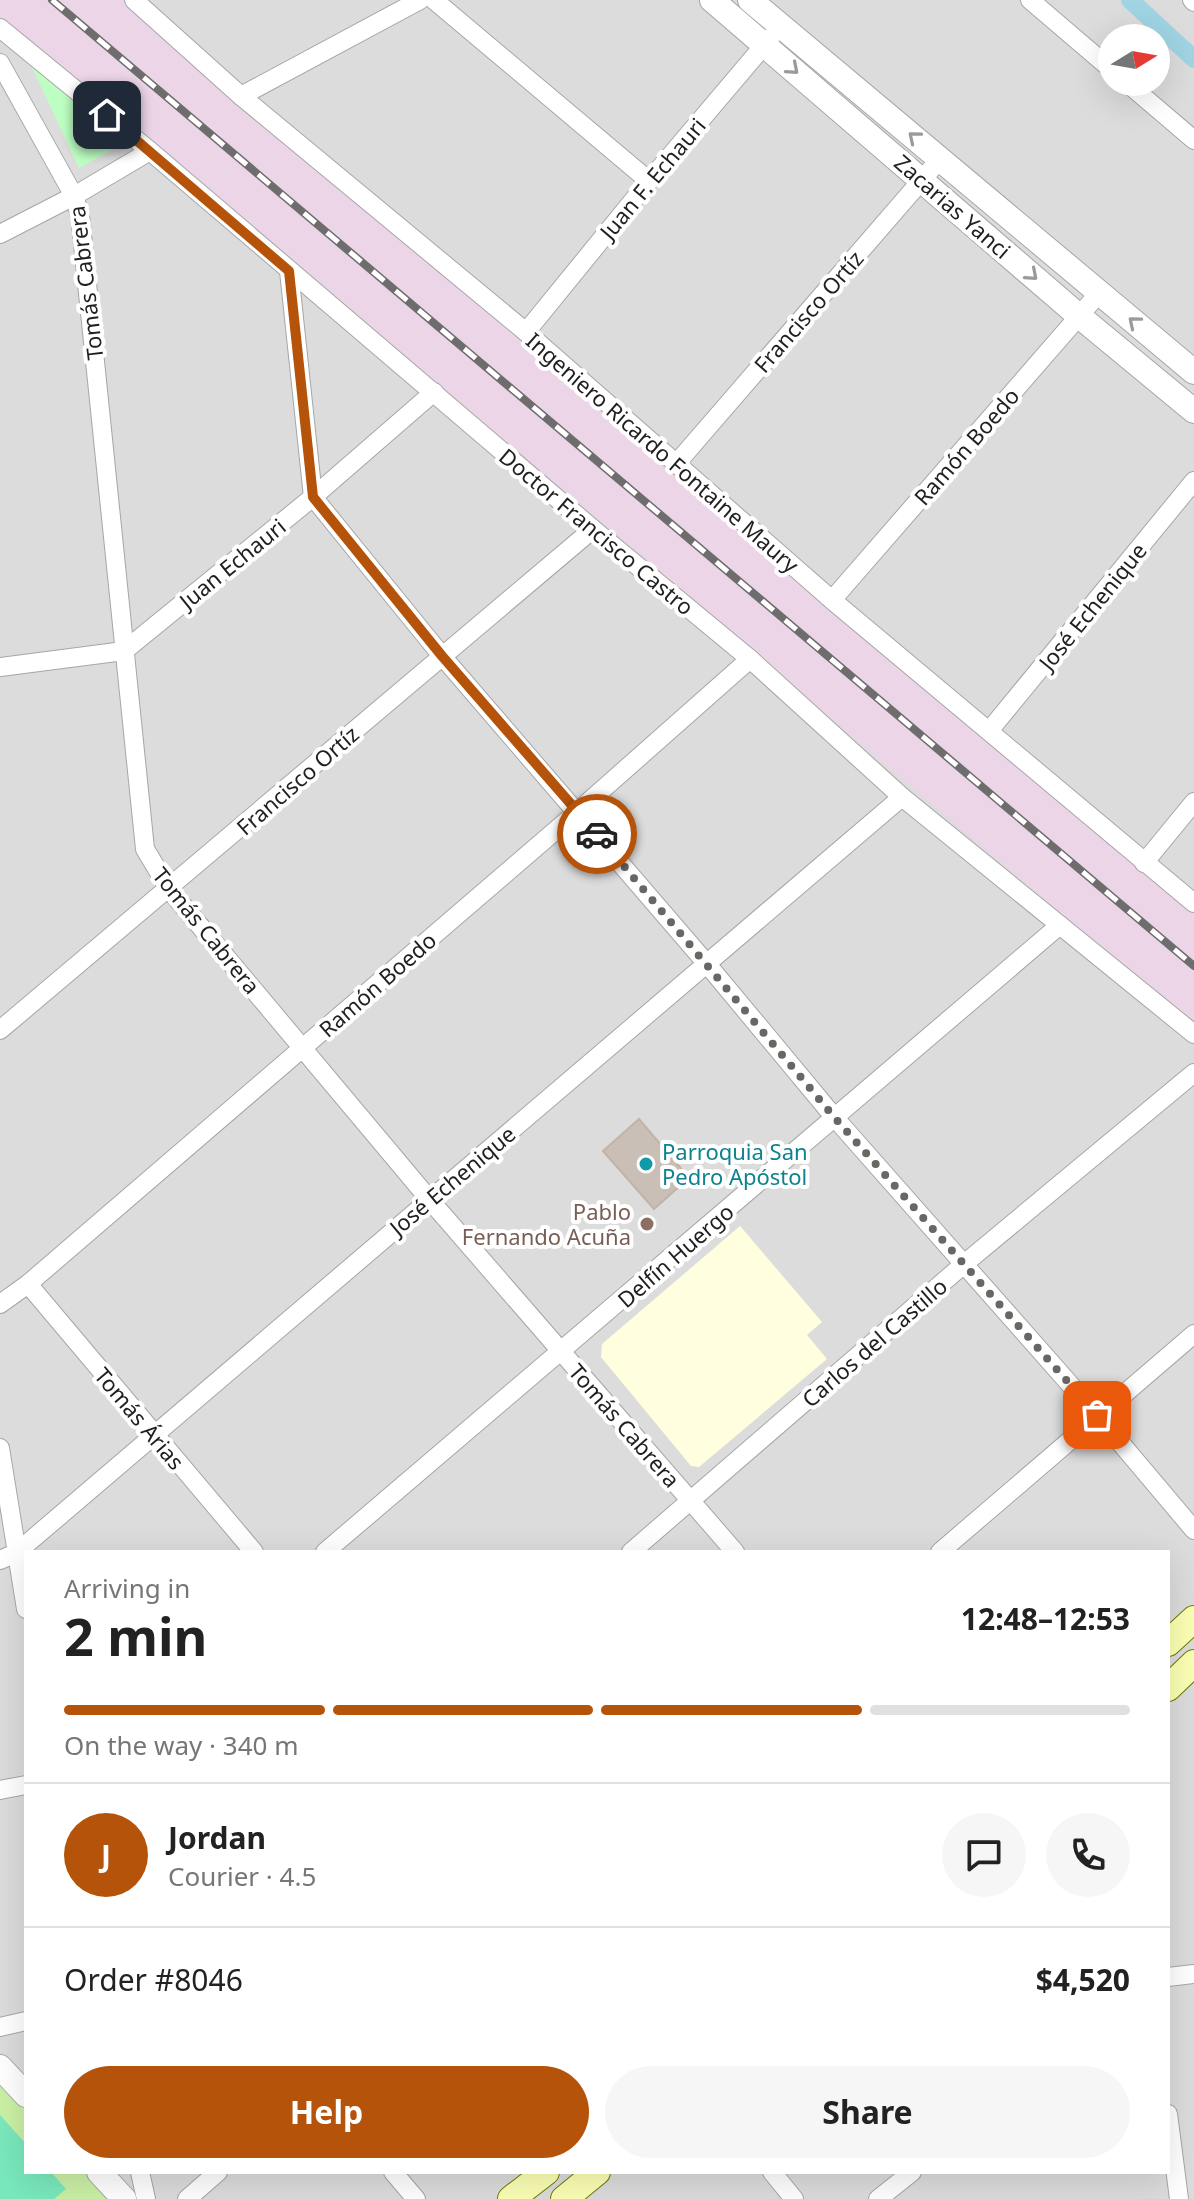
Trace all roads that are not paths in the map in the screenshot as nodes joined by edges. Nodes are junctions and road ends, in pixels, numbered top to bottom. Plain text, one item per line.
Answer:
1 (420, 0) edge
2 (434, 0) edge
3 (712, 0) edge
4 (750, 0) edge
5 (1030, 0) edge
6 (142, 2) edge
7 (781, 26) junction
8 (0, 28) edge
9 (764, 44) junction
10 (1098, 58) edge
11 (0, 63) edge
12 (241, 96) junction
13 (1142, 96) edge
14 (1194, 140) edge
15 (150, 151) junction
16 (940, 159) junction
17 (922, 179) junction
18 (649, 181) junction
19 (74, 196) junction
20 (0, 234) edge
21 (289, 271) junction
22 (1099, 293) junction
23 (1079, 316) junction
24 (526, 332) junction
25 (1194, 372) edge
26 (434, 392) junction
27 (1194, 411) edge
28 (676, 464) junction
29 (1194, 481) edge
30 (313, 497) junction
31 (593, 529) junction
32 (832, 600) junction
33 (124, 651) junction
34 (442, 656) junction
35 (750, 659) junction
36 (0, 667) edge
37 (989, 731) junction
38 (902, 797) junction
39 (1194, 802) edge
40 (577, 812) junction
41 (1144, 863) junction
42 (169, 889) junction
43 (1194, 903) edge
44 (1060, 925) junction
45 (707, 964) junction
46 (0, 1030) edge
47 (1194, 1034) edge
48 (303, 1046) junction
49 (1194, 1073) edge
50 (835, 1118) junction
51 (429, 1199) junction
52 (964, 1264) junction
53 (28, 1284) junction
54 (0, 1304) edge
55 (1194, 1334) edge
56 (562, 1352) junction
57 (1097, 1415) junction
58 (154, 1435) junction
59 (0, 1448) edge
60 (691, 1502) junction
61 (1194, 1530) edge
62 (252, 1550) edge
63 (327, 1550) edge
64 (633, 1550) edge
65 (733, 1550) edge
66 (942, 1550) edge
67 (8, 1556) edge
68 (24, 1603) edge
69 (1194, 1619) edge
70 (1170, 1641) edge
71 (1194, 1663) edge
72 (1170, 1686) edge
73 (24, 1785) edge
74 (0, 1790) edge
75 (1194, 1974) edge
76 (1170, 1977) edge
77 (24, 2021) edge
78 (0, 2027) edge
79 (0, 2067) edge
80 (24, 2093) edge
81 (1170, 2129) edge
82 (101, 2174) edge
83 (140, 2174) edge
84 (216, 2174) edge
85 (395, 2174) edge
86 (543, 2174) edge
87 (595, 2174) edge
88 (774, 2174) edge
89 (909, 2174) edge
90 (124, 2199) edge
91 (146, 2199) edge
92 (187, 2199) edge
93 (416, 2199) edge
94 (511, 2199) edge
95 (564, 2199) edge
96 (794, 2199) edge
97 (878, 2199) edge
98 (1179, 2199) edge

1 - 12 street
2 - 18 street
3 - 9 street, Zacarias Yanci
4 - 7 street, Zacarias Yanci
5 - 10 street
6 - 12 street, Ingeniero Ricardo Fontaine Maury
7 - 9 street, Juan F. Echauri
16 -> 7 street, Zacarias Yanci
8 - 15 street, Doctor Francisco Castro
9 -> 17 street, Zacarias Yanci
9 - 18 street, Juan F. Echauri
11 - 19 street, Tomás Cabrera
12 - 24 street, Ingeniero Ricardo Fontaine Maury
13 - 14 street
15 - 19 street
15 - 21 street, Doctor Francisco Castro
16 - 17 street, Francisco Ortíz
16 - 22 street, Zacarias Yanci
17 -> 23 street, Zacarias Yanci
17 - 28 street, Francisco Ortíz
18 - 24 street, Juan F. Echauri
19 - 20 street
19 - 33 street, Tomás Cabrera
21 - 26 street, Doctor Francisco Castro
21 - 30 street
22 - 23 street, Ramón Boedo
25 -> 22 street, Zacarias Yanci
23 - 27 street, Zacarias Yanci
23 - 32 street, Ramón Boedo
24 - 28 street, Ingeniero Ricardo Fontaine Maury
26 - 30 street, Juan Echauri
26 - 31 street, Doctor Francisco Castro
28 - 32 street, Ingeniero Ricardo Fontaine Maury
29 - 37 street, José Echenique
30 - 33 street, Juan Echauri
30 - 34 street
31 - 34 street, Francisco Ortíz
31 - 35 street, Doctor Francisco Castro
32 - 37 street, Ingeniero Ricardo Fontaine Maury
33 - 36 street
33 - 42 street, Tomás Cabrera
34 - 40 street
34 - 42 street, Francisco Ortíz
35 - 38 street, Doctor Francisco Castro
35 - 40 street, Ramón Boedo
37 - 41 street, Ingeniero Ricardo Fontaine Maury
38 - 44 street, Doctor Francisco Castro
38 - 45 street, José Echenique
39 - 41 street
40 - 45 street
40 - 48 street, Ramón Boedo
41 - 43 street, Ingeniero Ricardo Fontaine Maury
42 - 46 street, Francisco Ortíz
42 - 48 street, Tomás Cabrera
44 - 47 street, Doctor Francisco Castro
44 - 50 street, Delfín Huergo
45 - 50 street
45 - 51 street, José Echenique
48 - 51 street, Tomás Cabrera
48 - 53 street, Ramón Boedo
49 - 52 street, Carlos del Castillo
50 - 52 street
50 - 56 street, Delfín Huergo
51 - 56 street, Tomás Cabrera
51 - 58 street, José Echenique
52 - 57 street
52 - 60 street, Carlos del Castillo
53 - 54 street, Ramón Boedo
53 - 58 street, Tomás Árias
55 - 57 street
56 - 60 street, Tomás Cabrera
56 - 63 street, Delfín Huergo
57 - 61 street
57 - 66 street
58 - 62 street, Tomás Árias
58 - 67 street, José Echenique
59 - 67 street
60 - 64 street, Carlos del Castillo
60 - 65 street, Tomás Cabrera
67 - 68 street
69 - 70 main road
71 - 72 main road
73 - 74 street
75 - 76 street
77 - 78 street
79 - 80 street
81 - 98 street
82 - 90 street
83 - 91 street
84 - 92 street
85 - 93 street
86 - 94 main road
87 - 95 main road
88 - 96 street
89 - 97 street

